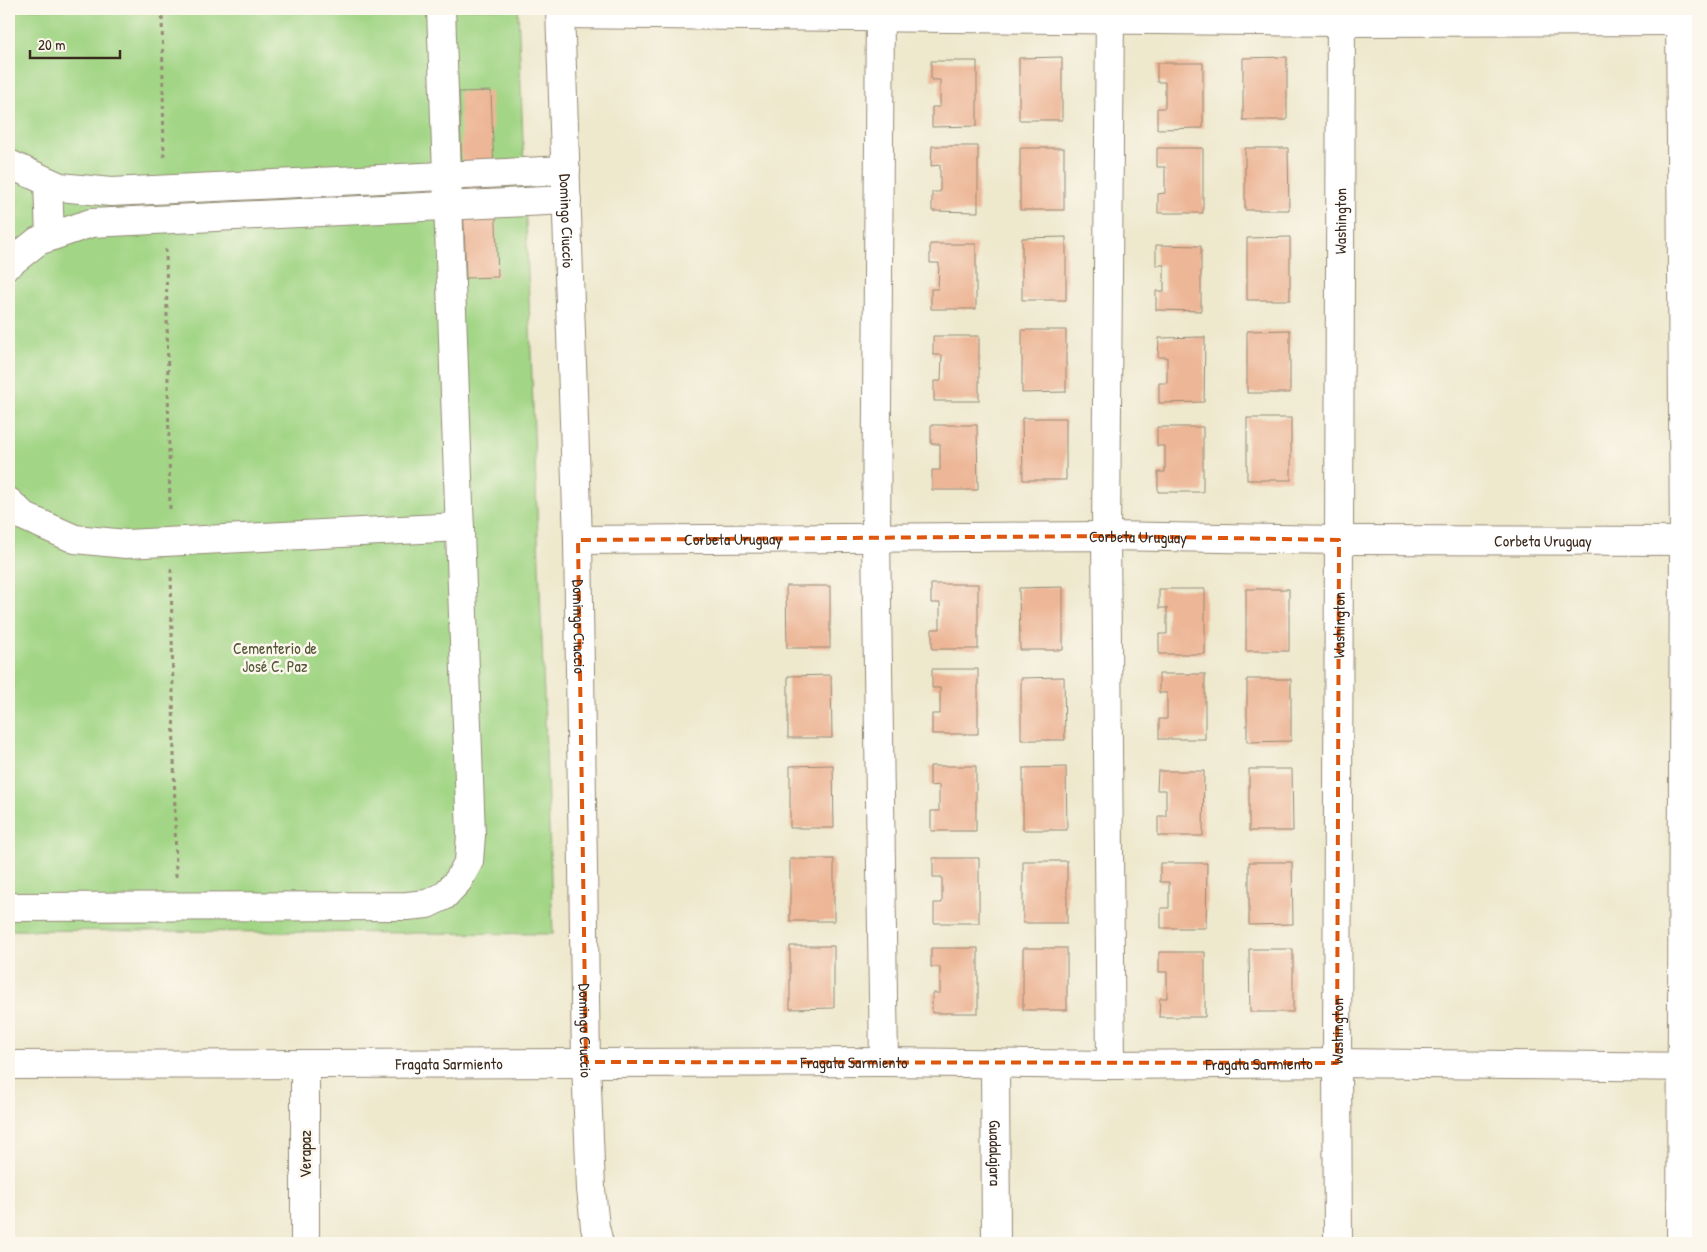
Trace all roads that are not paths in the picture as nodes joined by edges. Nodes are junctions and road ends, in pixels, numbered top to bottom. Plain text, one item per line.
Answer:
1 (440, 9) edge
2 (560, 11) edge
3 (880, 13) edge
4 (1110, 14) edge
5 (1341, 15) edge
6 (1686, 17) edge
7 (9, 164) edge
8 (566, 170) junction
9 (447, 174) junction
10 (48, 182) junction
11 (567, 200) junction
12 (448, 206) junction
13 (50, 237) junction
14 (9, 264) edge
15 (9, 502) edge
16 (460, 527) junction
17 (1106, 536) junction
18 (876, 538) junction
19 (578, 540) junction
20 (1339, 540) junction
21 (1691, 541) edge
22 (9, 907) edge
23 (586, 1062) junction
24 (884, 1062) junction
25 (995, 1063) junction
26 (1337, 1063) junction
27 (9, 1065) edge
28 (305, 1065) junction
29 (1111, 1065) junction
30 (1690, 1067) edge
31 (305, 1243) edge
32 (599, 1243) edge
33 (996, 1243) edge
34 (1338, 1243) edge
35 (1681, 1243) edge

1 - 9 street
2 - 3 street
2 - 8 street, Domingo Ciuccio
3 - 4 street
3 - 18 street
4 - 5 street
4 - 17 street
5 - 6 street
5 - 20 street, Washington
6 - 21 street
7 - 10 street
8 - 9 street
8 - 11 street, Domingo Ciuccio
9 - 10 street
9 - 12 street
10 - 13 street
11 - 12 street
11 - 19 street, Domingo Ciuccio
12 - 13 street
12 - 16 street
13 - 14 street
15 - 16 street
16 - 22 street
17 - 18 street, Corbeta Uruguay
17 - 20 street, Corbeta Uruguay
17 - 29 street
18 - 19 street, Corbeta Uruguay
18 - 24 street
19 - 23 street, Domingo Ciuccio
20 - 21 street, Corbeta Uruguay
20 - 26 street, Washington
21 - 30 street
23 - 24 street, Fragata Sarmiento
23 - 28 street, Fragata Sarmiento
23 - 32 street, Domingo Ciuccio
24 - 25 street, Fragata Sarmiento
25 - 29 street, Fragata Sarmiento
25 - 33 street, Guadalajara
26 - 29 street, Fragata Sarmiento
26 - 30 street, Fragata Sarmiento
26 - 34 street, Washington
27 - 28 street, Fragata Sarmiento
28 - 31 street, Verapaz
30 - 35 street

